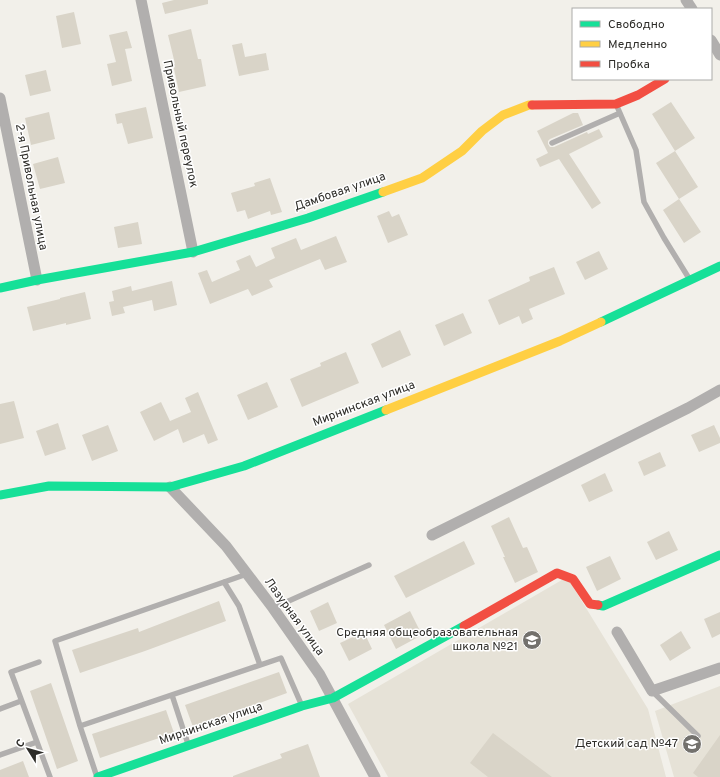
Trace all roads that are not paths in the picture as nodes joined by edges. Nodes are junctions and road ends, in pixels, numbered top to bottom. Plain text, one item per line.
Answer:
1 (141, 0) edge
2 (712, 43) edge
3 (716, 53) edge
4 (664, 80) edge
5 (0, 98) edge
6 (618, 108) junction
7 (552, 143) dead end
8 (193, 252) junction
9 (720, 266) edge
10 (37, 280) junction
11 (690, 280) junction
12 (0, 288) edge
13 (720, 390) edge
14 (170, 487) junction
15 (0, 495) edge
16 (432, 536) dead end
17 (720, 555) edge
18 (368, 564) dead end
19 (247, 574) junction
20 (224, 582) junction
21 (273, 608) junction
22 (617, 632) dead end
23 (39, 662) dead end
24 (260, 665) junction
25 (720, 668) edge
26 (652, 691) junction
27 (172, 695) junction
28 (333, 698) junction
29 (21, 701) junction
30 (302, 706) junction
31 (0, 709) edge
32 (80, 726) junction
33 (698, 736) dead end
34 (37, 742) junction
35 (189, 746) junction
36 (0, 755) edge
37 (50, 777) edge
38 (97, 777) edge
39 (375, 777) edge

1 - 8 street, Привольный переулок
2 - 3 street
4 - 6 street, Дамбовая улица
5 - 10 street, 2-я Привольная улица
6 - 7 lane
6 - 8 street, Дамбовая улица
6 - 11 lane
8 - 10 street, Дамбовая улица
9 - 11 street, Мирнинская улица
10 - 12 street, Дамбовая улица
11 - 14 street, Мирнинская улица
13 - 16 street
14 - 15 street, Мирнинская улица
14 - 19 street, Лазурная улица
17 - 28 street, Мирнинская улица
18 - 21 lane
19 - 20 lane
19 - 21 street, Лазурная улица
20 - 24 lane
20 - 32 lane
21 - 28 street, Лазурная улица
22 - 26 street
23 - 29 lane
24 - 27 lane
24 - 30 lane
25 - 26 street
26 - 33 lane
27 - 32 lane
27 - 35 lane
28 - 30 street, Мирнинская улица
28 - 39 street, Лазурная улица
29 - 31 lane
29 - 34 lane
30 - 35 street, Мирнинская улица
32 - 38 lane
34 - 36 lane
34 - 37 lane
35 - 38 street, Мирнинская улица

